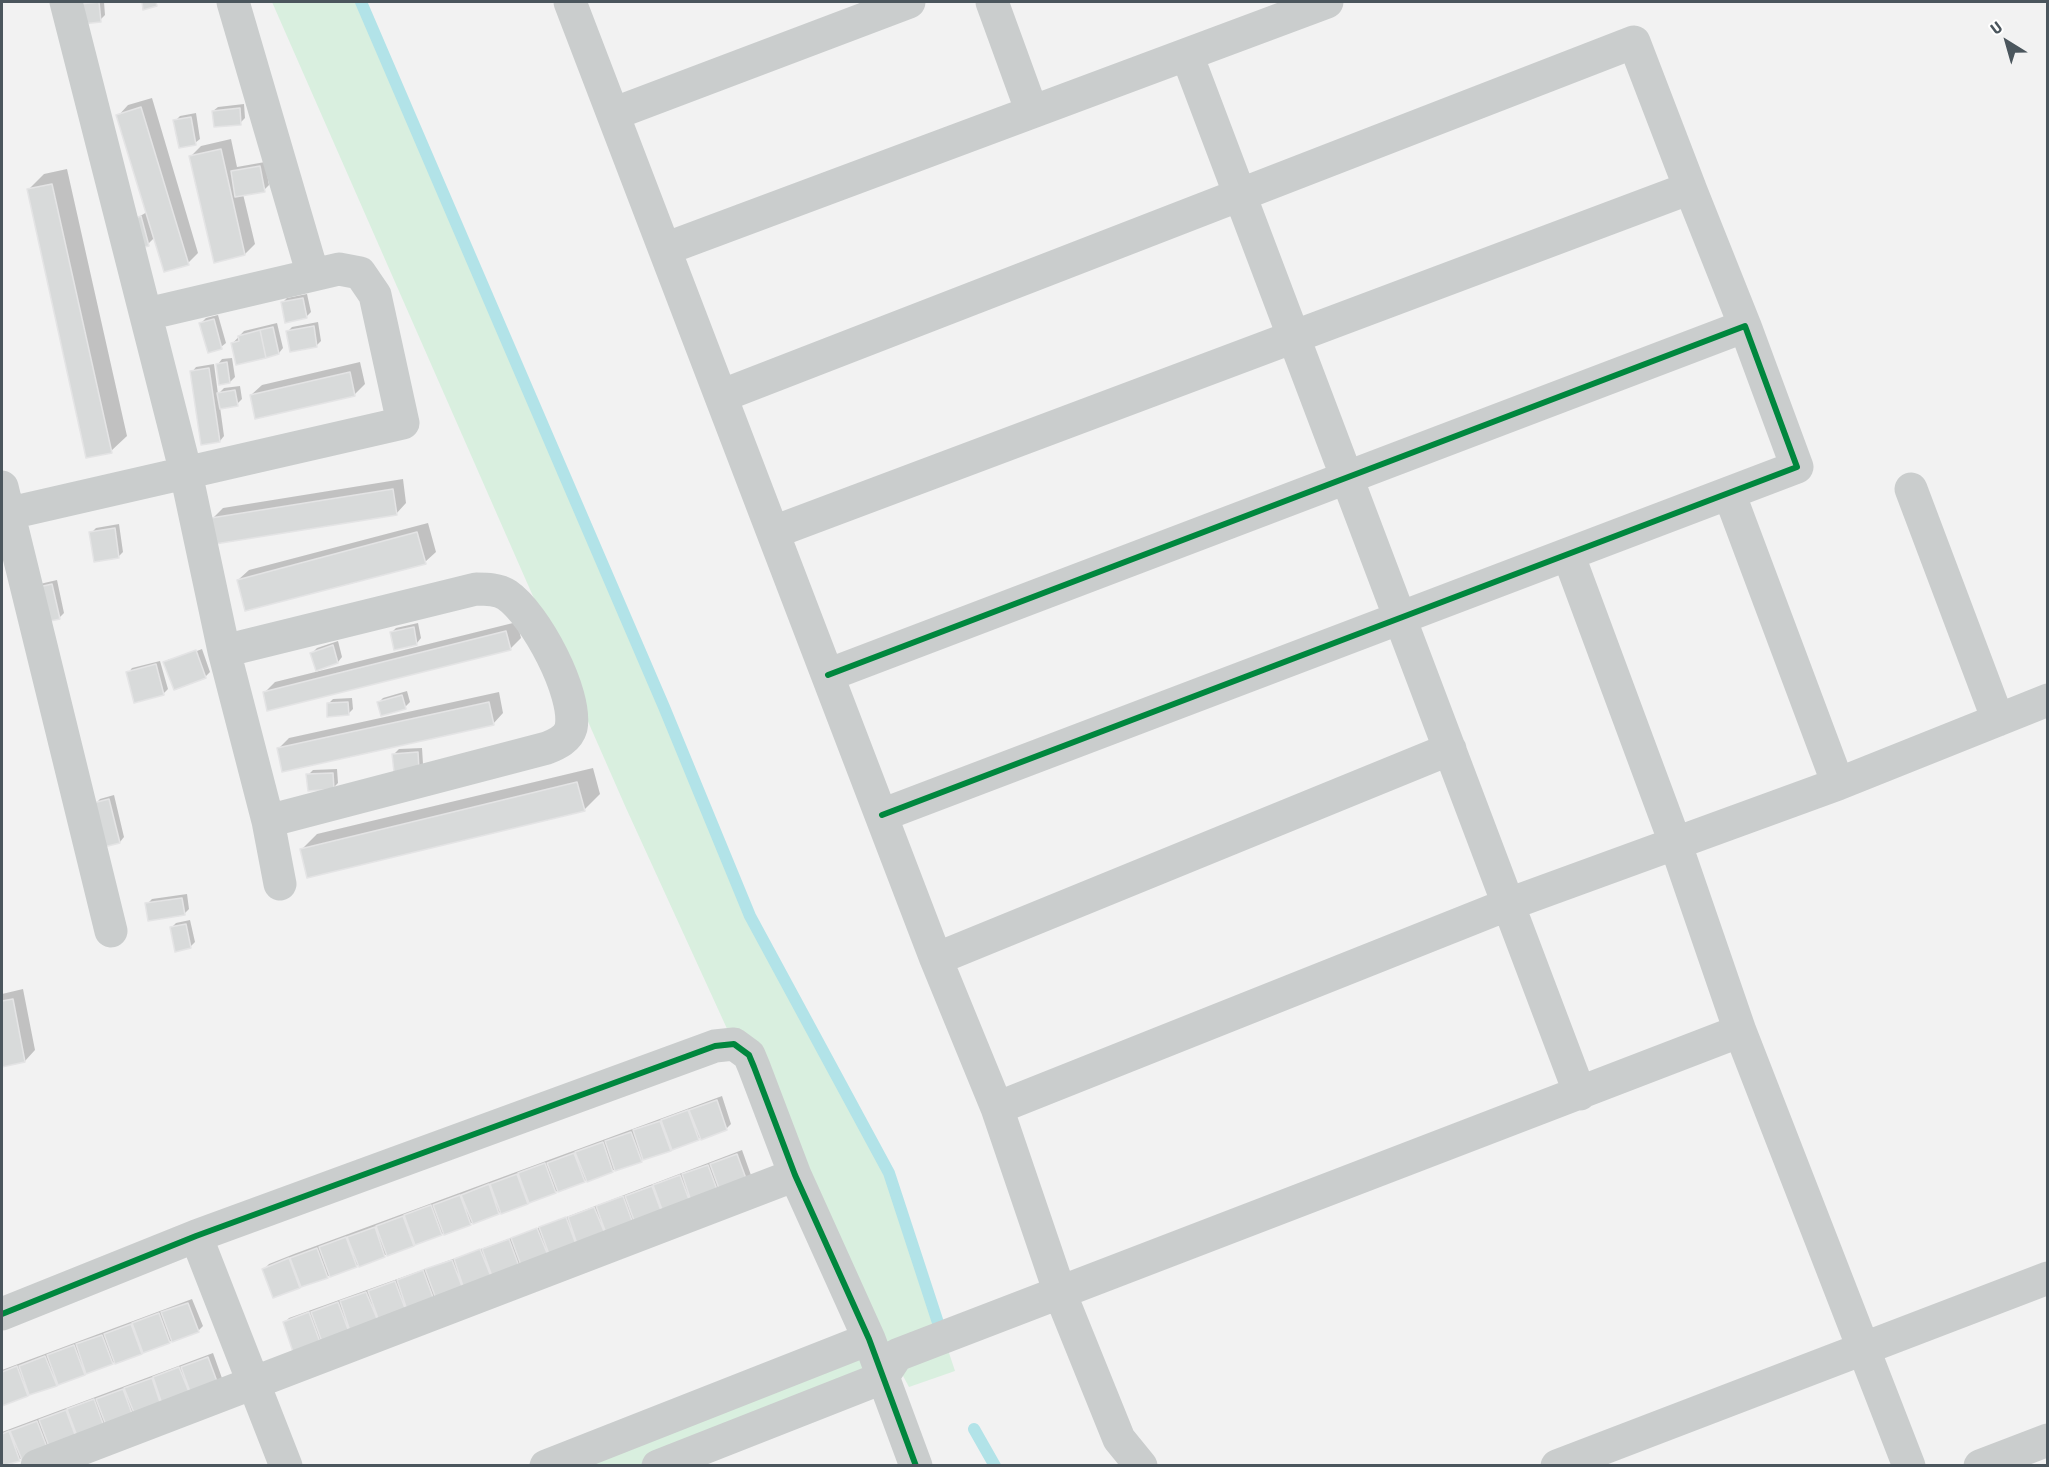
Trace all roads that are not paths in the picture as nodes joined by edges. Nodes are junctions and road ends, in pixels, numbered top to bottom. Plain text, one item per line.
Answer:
1 (66, 2) edge
2 (233, 2) edge
3 (570, 2) edge
4 (909, 2) edge
5 (992, 2) edge
6 (1327, 2) edge
7 (1187, 55) junction
8 (1032, 112) junction
9 (613, 114) junction
10 (1690, 188) junction
11 (1240, 195) junction
12 (665, 249) junction
13 (313, 275) junction
14 (147, 314) junction
15 (1745, 326) junction
16 (1294, 337) junction
17 (721, 396) junction
18 (186, 473) junction
19 (1347, 478) junction
20 (1911, 489) dead end
21 (1729, 493) junction
22 (4, 505) edge
23 (774, 532) junction
24 (1568, 554) junction
25 (1400, 618) junction
26 (224, 651) junction
27 (828, 675) junction
28 (2048, 700) edge
29 (1998, 720) junction
30 (1450, 749) junction
31 (1838, 784) junction
32 (882, 815) junction
33 (268, 821) junction
34 (1676, 845) junction
35 (280, 884) dead end
36 (1509, 904) junction
37 (111, 931) dead end
38 (936, 959) junction
39 (1740, 1031) junction
40 (1581, 1094) junction
41 (997, 1108) junction
42 (795, 1175) junction
43 (196, 1236) junction
44 (2048, 1278) edge
45 (1060, 1293) junction
46 (2, 1314) edge
47 (869, 1339) junction
48 (1863, 1348) junction
49 (889, 1367) junction
50 (252, 1384) junction
51 (2048, 1440) edge
52 (37, 1466) edge
53 (286, 1466) edge
54 (546, 1466) edge
55 (658, 1466) edge
56 (916, 1466) edge
57 (1141, 1466) edge
58 (1557, 1466) edge
59 (1910, 1466) edge
60 (1980, 1466) edge

1 - 14 street
2 - 13 street
3 - 9 street
4 - 9 street
5 - 8 street
6 - 7 street
7 - 8 street
7 - 11 street
8 - 12 street
9 - 12 street
10 - 11 street
10 - 15 street
10 - 16 street
11 - 16 street
11 - 17 street
12 - 17 street
13 - 14 street
13 - 18 street
14 - 18 street
15 - 19 street
15 - 21 street
16 - 19 street
16 - 23 street
17 - 23 street
18 - 22 street
18 - 26 street
19 - 25 street
19 - 27 street
20 - 29 street
21 - 24 street
21 - 31 street
22 - 37 street
23 - 27 street
24 - 25 street
24 - 34 street
25 - 30 street
25 - 32 street
26 - 33 street
26 - 33 street
27 - 32 street
28 - 29 street
29 - 31 street
30 - 36 street
30 - 38 street
31 - 34 street
32 - 38 street
33 - 35 street
34 - 36 street
34 - 39 street
36 - 40 street
36 - 41 street
38 - 41 street
39 - 40 street
39 - 48 street
40 - 45 street
41 - 45 street
42 - 43 street
42 - 47 street
42 - 50 street
43 - 46 street
43 - 50 street
44 - 48 street
45 - 49 street
45 - 57 street
47 - 49 street
47 - 54 street
48 - 58 street
48 - 59 street
49 - 55 street
49 - 56 street
50 - 52 street
50 - 53 street
51 - 60 street

